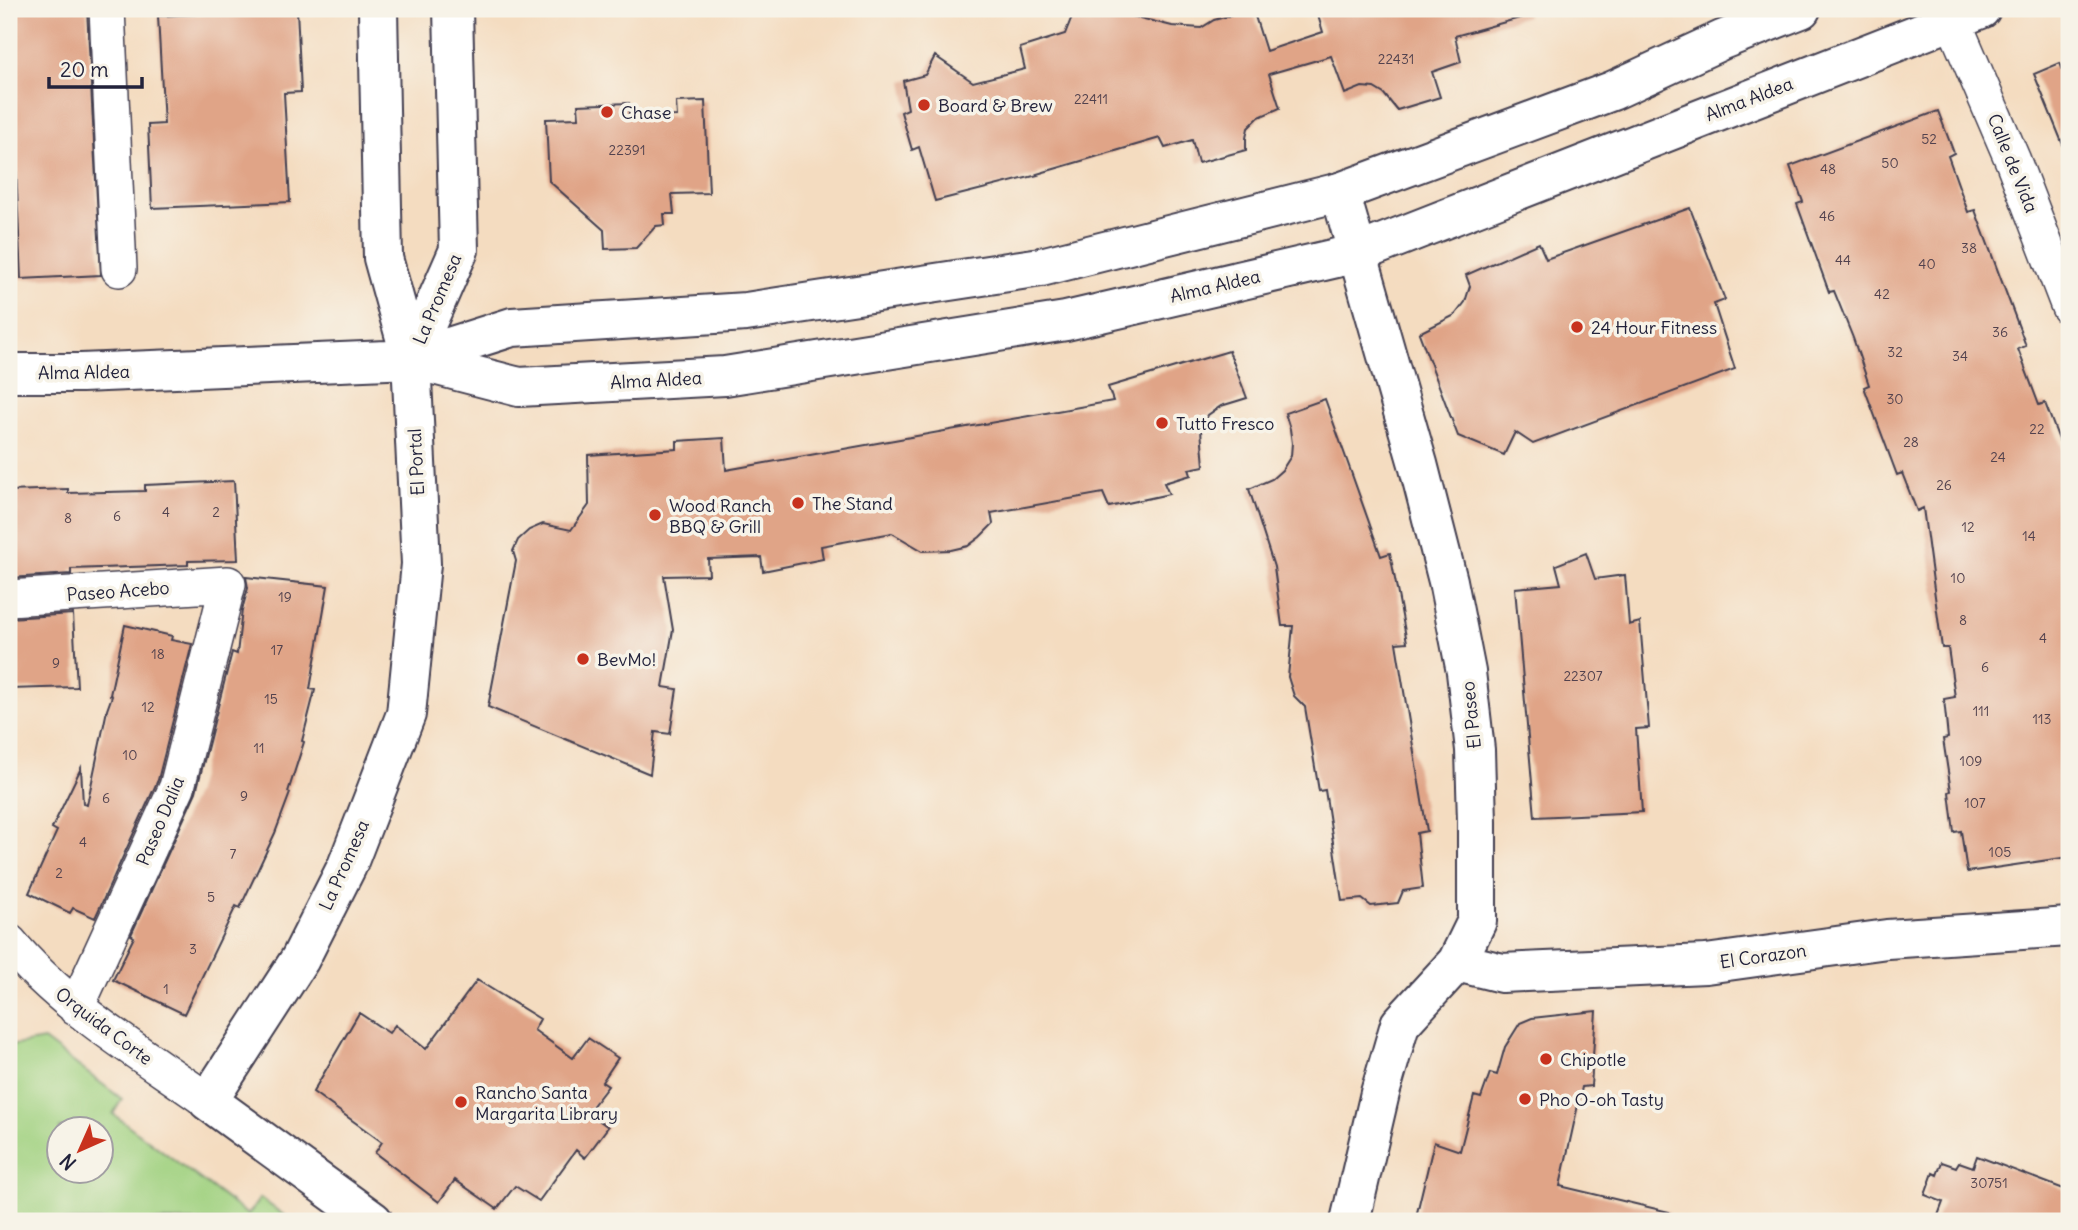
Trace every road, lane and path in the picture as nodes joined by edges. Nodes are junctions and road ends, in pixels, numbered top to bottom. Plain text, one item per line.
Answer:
1 (107, 9) edge
2 (378, 9) edge
3 (453, 9) edge
4 (1801, 9) edge
5 (1966, 13) edge
6 (1339, 192) junction
7 (1358, 253) junction
8 (119, 269) dead end
9 (2063, 269) edge
10 (2069, 307) edge
11 (411, 359) junction
12 (9, 373) edge
13 (421, 564) joint
14 (228, 584) joint
15 (9, 598) edge
16 (2069, 927) edge
17 (9, 942) edge
18 (1457, 962) junction
19 (76, 1008) junction
20 (208, 1101) junction
21 (373, 1221) edge
22 (1350, 1221) edge

1 - 8 street
2 - 11 main road, La Promesa
3 - 11 main road, La Promesa
4 - 6 main road, Alma Aldea
5 - 7 main road, Alma Aldea
5 - 9 street, Calle de Vida
6 - 7 main road, El Paseo
6 - 11 main road, Alma Aldea
7 - 11 main road, Alma Aldea
7 - 18 main road, El Paseo
9 - 10 street, Calle de Vida
11 - 12 main road, Alma Aldea
11 - 13 main road, El Portal
13 - 20 main road, La Promesa
14 - 15 street, Paseo Acebo
14 - 19 street, Paseo Dalia
16 - 18 main road, El Corazon
17 - 19 street, Orquida Corte
18 - 22 main road, El Paseo
19 - 20 street, Orquida Corte
20 - 21 main road

